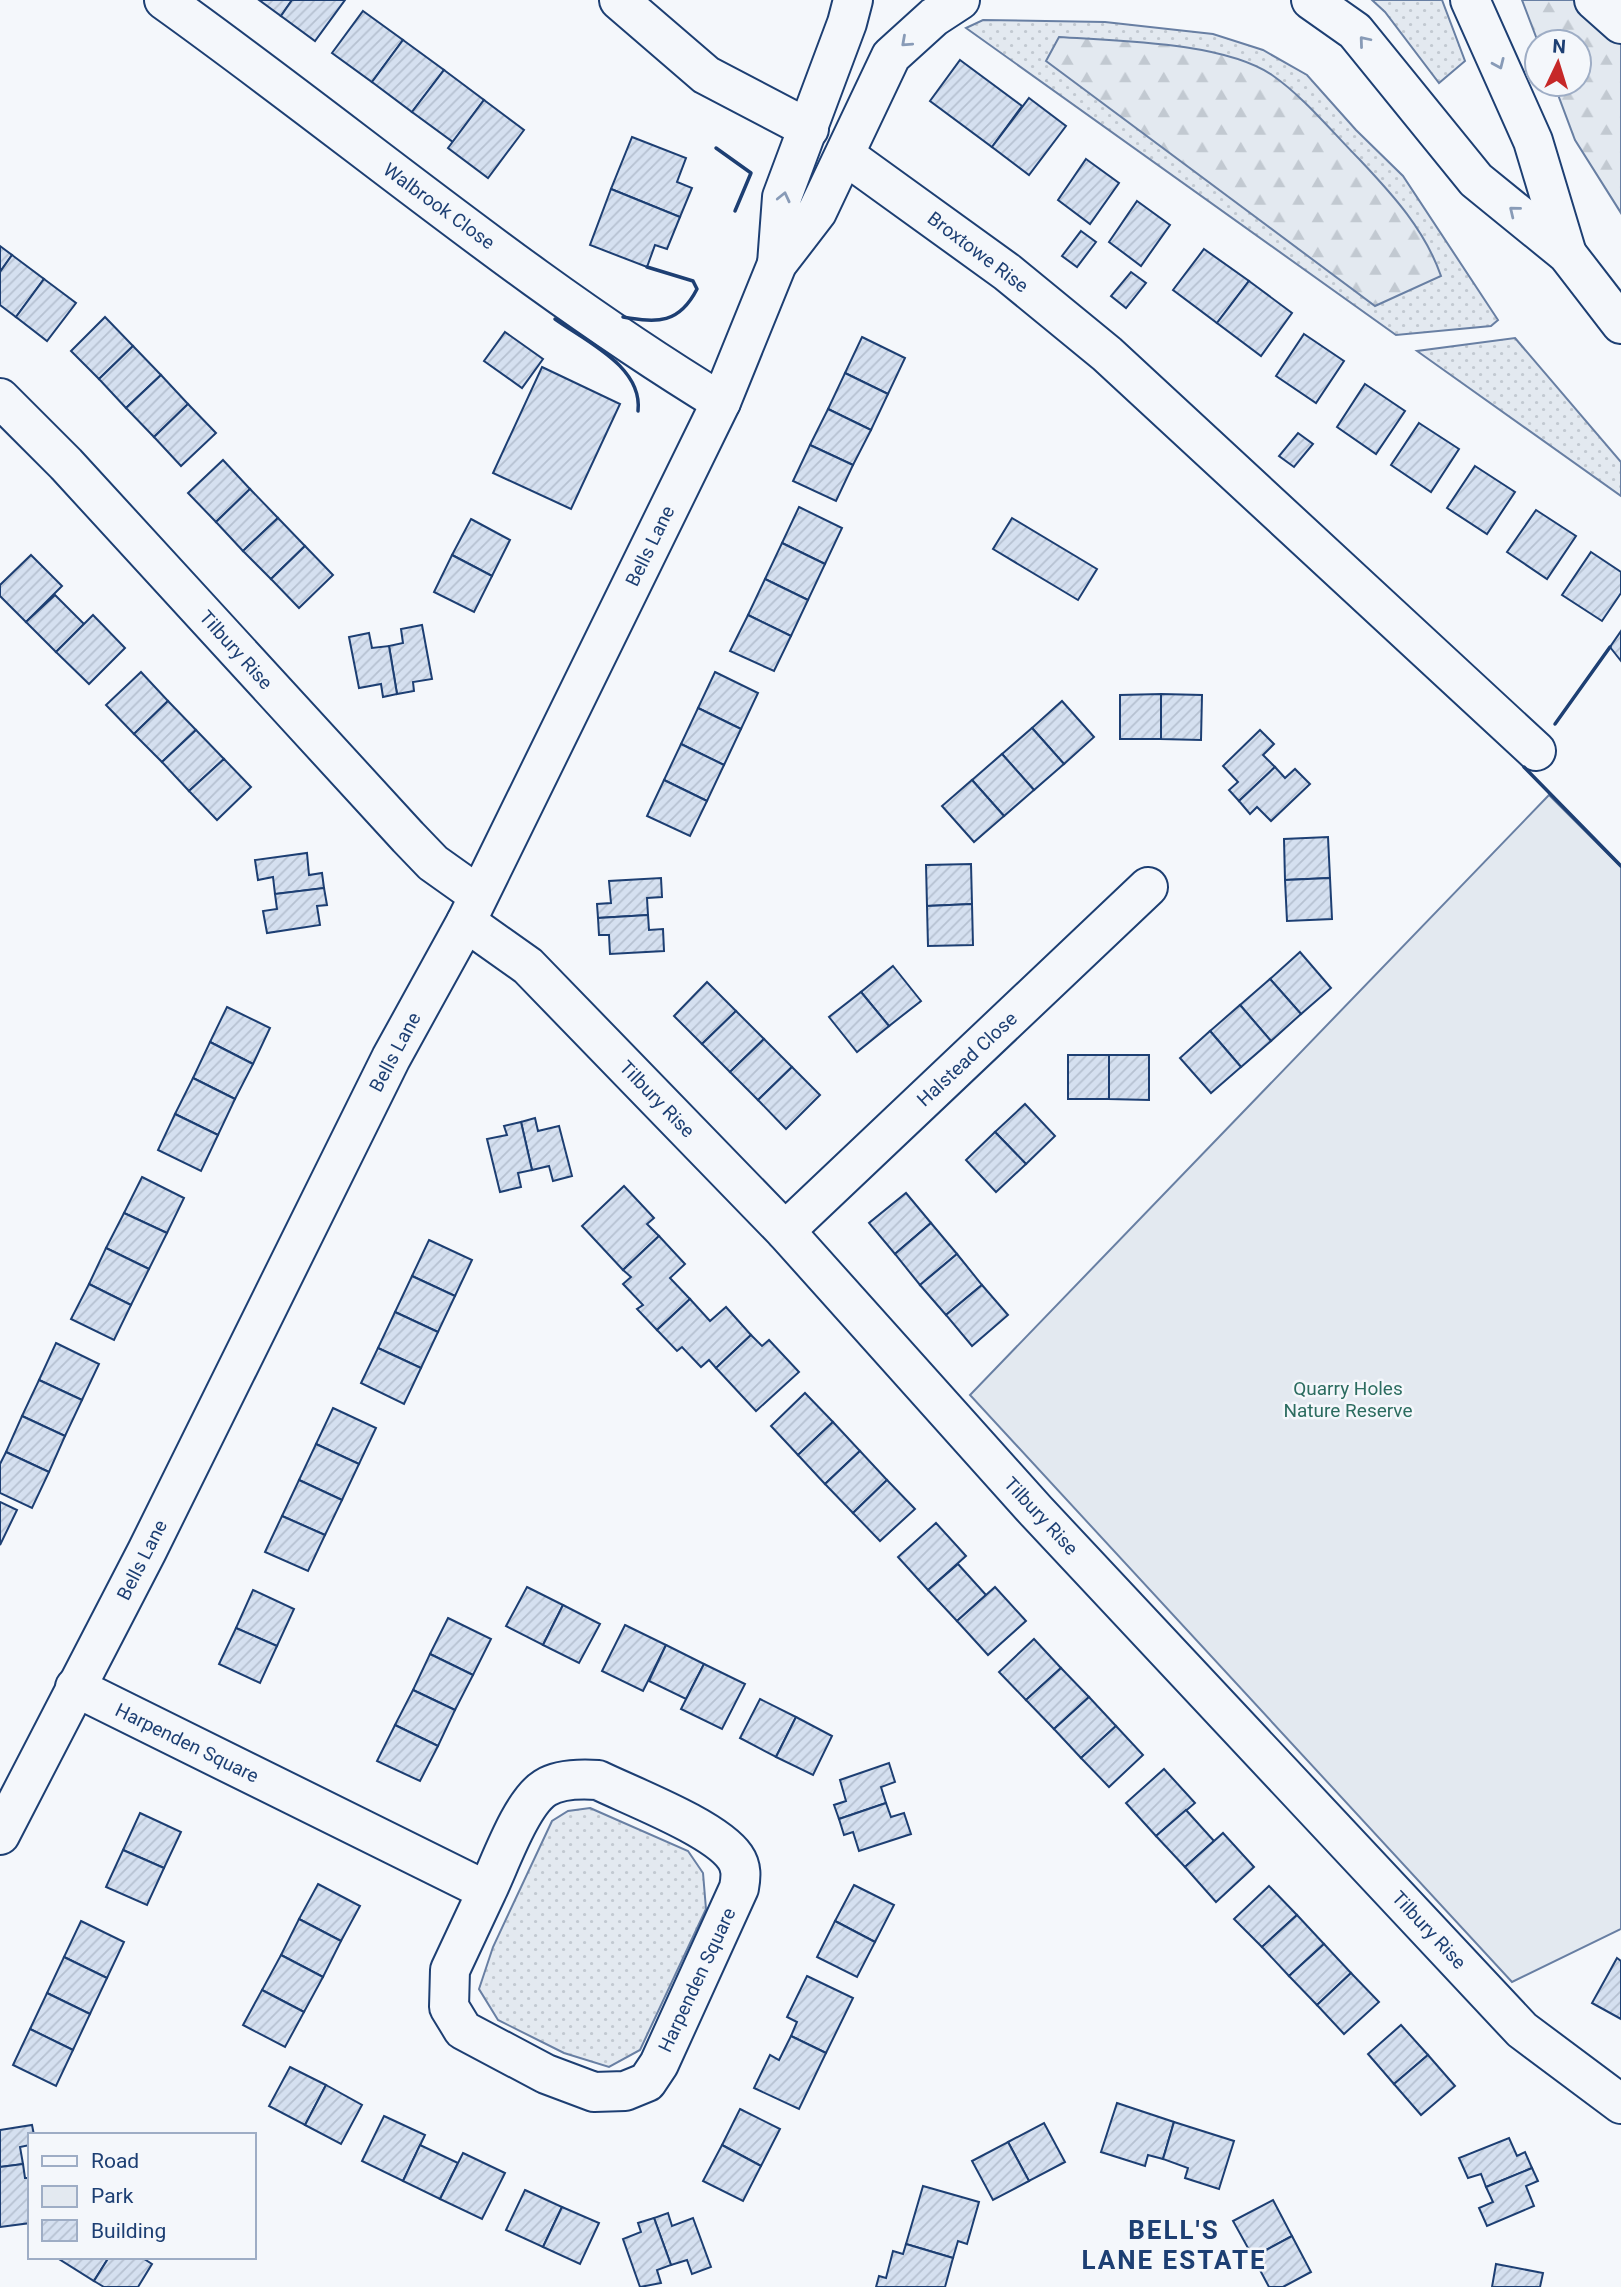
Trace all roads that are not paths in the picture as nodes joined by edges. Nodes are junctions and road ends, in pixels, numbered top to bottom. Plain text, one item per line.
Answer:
1 (164, 0) edge
2 (619, 0) edge
3 (853, 0) edge
4 (960, 0) edge
5 (1311, 0) edge
6 (1470, 0) edge
7 (1594, 0) edge
8 (1621, 24) edge
9 (809, 129) junction
10 (845, 155) junction
11 (1567, 254) junction
12 (777, 264) junction
13 (1621, 324) edge
14 (0, 398) edge
15 (721, 402) junction
16 (1536, 751) dead end
17 (1148, 887) dead end
18 (472, 909) junction
19 (785, 1231) junction
20 (75, 1687) junction
21 (0, 1835) edge
22 (487, 1891) junction
23 (1621, 2104) edge

1 - 15 main road, Walbrook Close
2 - 9 main road
3 - 9 main road, Bells Lane
4 -> 10 main road, Bells Lane
11 -> 5 main road
6 -> 11 main road
7 - 8 main road
12 -> 9 main road, Bells Lane
10 - 12 main road, Bells Lane
10 - 16 main road, Broxtowe Rise
11 - 13 main road
12 - 15 main road, Bells Lane
14 - 18 main road, Tilbury Rise
15 - 18 main road, Bells Lane
17 - 19 main road, Halstead Close
18 - 19 main road, Tilbury Rise
18 - 20 main road, Bells Lane
19 - 23 main road, Tilbury Rise
20 - 21 main road, Bells Lane
20 - 22 main road, Harpenden Square
22 - 22 main road, Harpenden Square

